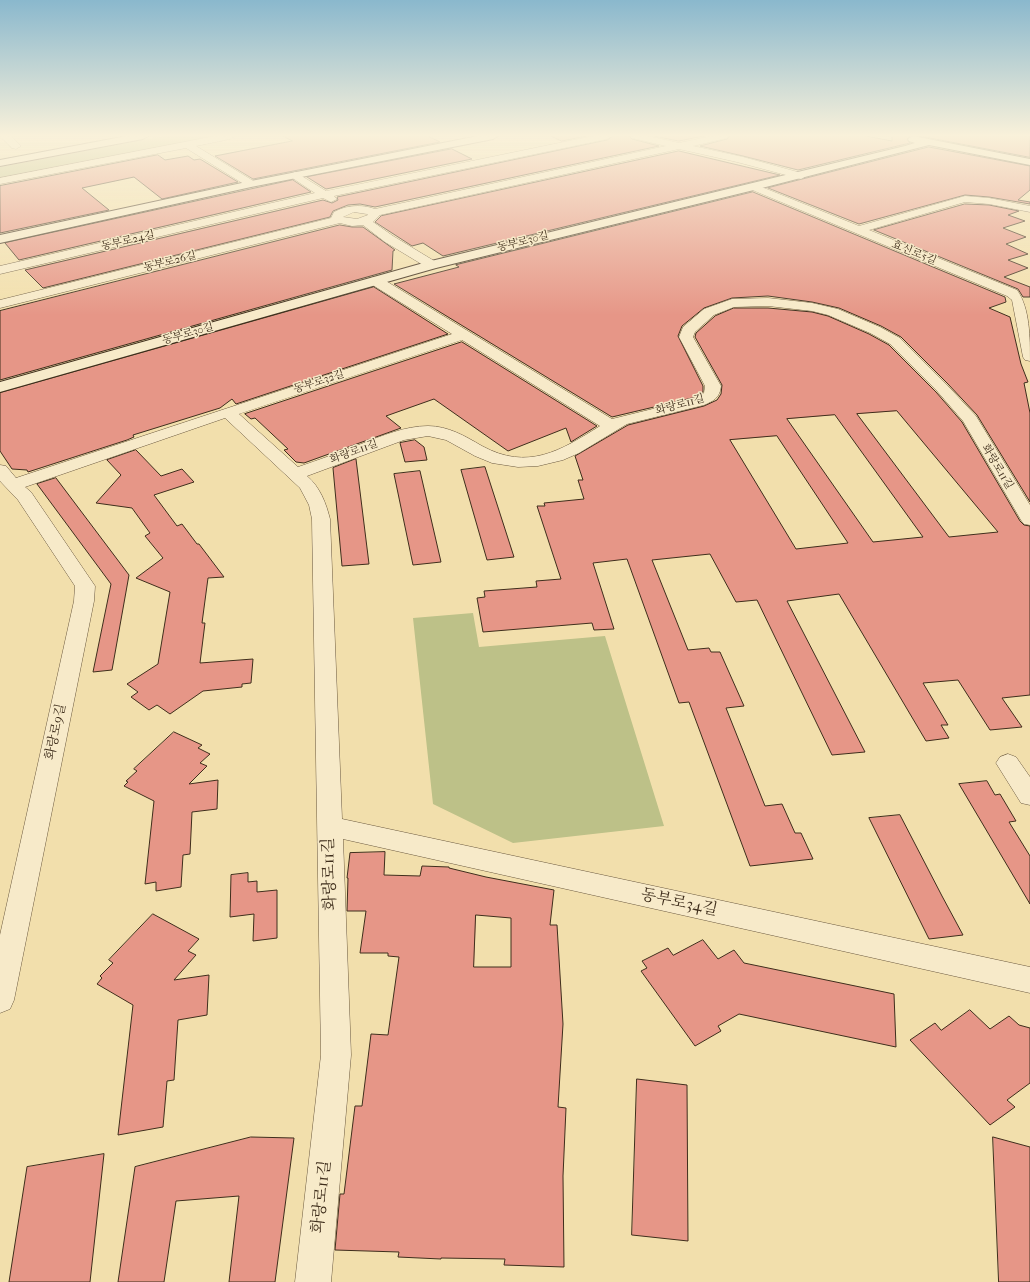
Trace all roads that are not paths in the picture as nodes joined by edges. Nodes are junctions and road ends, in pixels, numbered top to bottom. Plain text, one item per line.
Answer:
1 (197, 196) edge
2 (315, 196) edge
3 (326, 196) edge
4 (462, 196) edge
5 (718, 196) edge
6 (775, 196) edge
7 (1030, 209) edge
8 (349, 210) junction
9 (369, 217) junction
10 (339, 220) junction
11 (857, 230) junction
12 (0, 239) edge
13 (432, 265) junction
14 (0, 270) edge
15 (376, 281) junction
16 (0, 304) edge
17 (462, 335) junction
18 (1030, 357) edge
19 (0, 387) edge
20 (228, 412) junction
21 (610, 425) junction
22 (295, 474) junction
23 (6, 477) edge
24 (1030, 520) edge
25 (1008, 763) dead end
26 (1030, 796) edge
27 (329, 826) junction
28 (1030, 980) edge
29 (0, 1000) edge
30 (314, 1282) edge

1 - 12 main road
2 - 14 street, 동부로24길
3 - 8 street
4 - 9 street
5 - 13 main road, 동부로30길
6 - 11 street, 효신로5길
7 - 11 street
8 - 9 street
8 - 10 street
9 - 10 street
9 - 13 street
10 - 16 street, 동부로26길
11 - 18 street, 효신로5길
13 - 15 main road, 동부로30길
15 - 17 street
15 - 19 main road, 동부로30길
17 - 20 street, 동부로32길
17 - 21 street
20 - 22 street, 화랑로11길
20 - 23 street, 동부로32길
21 - 22 street, 화랑로11길
21 - 24 street, 화랑로11길
22 - 27 street, 화랑로11길
23 - 29 street, 화랑로9길
25 - 26 street
27 - 28 street, 동부로34길
27 - 30 street, 화랑로11길

